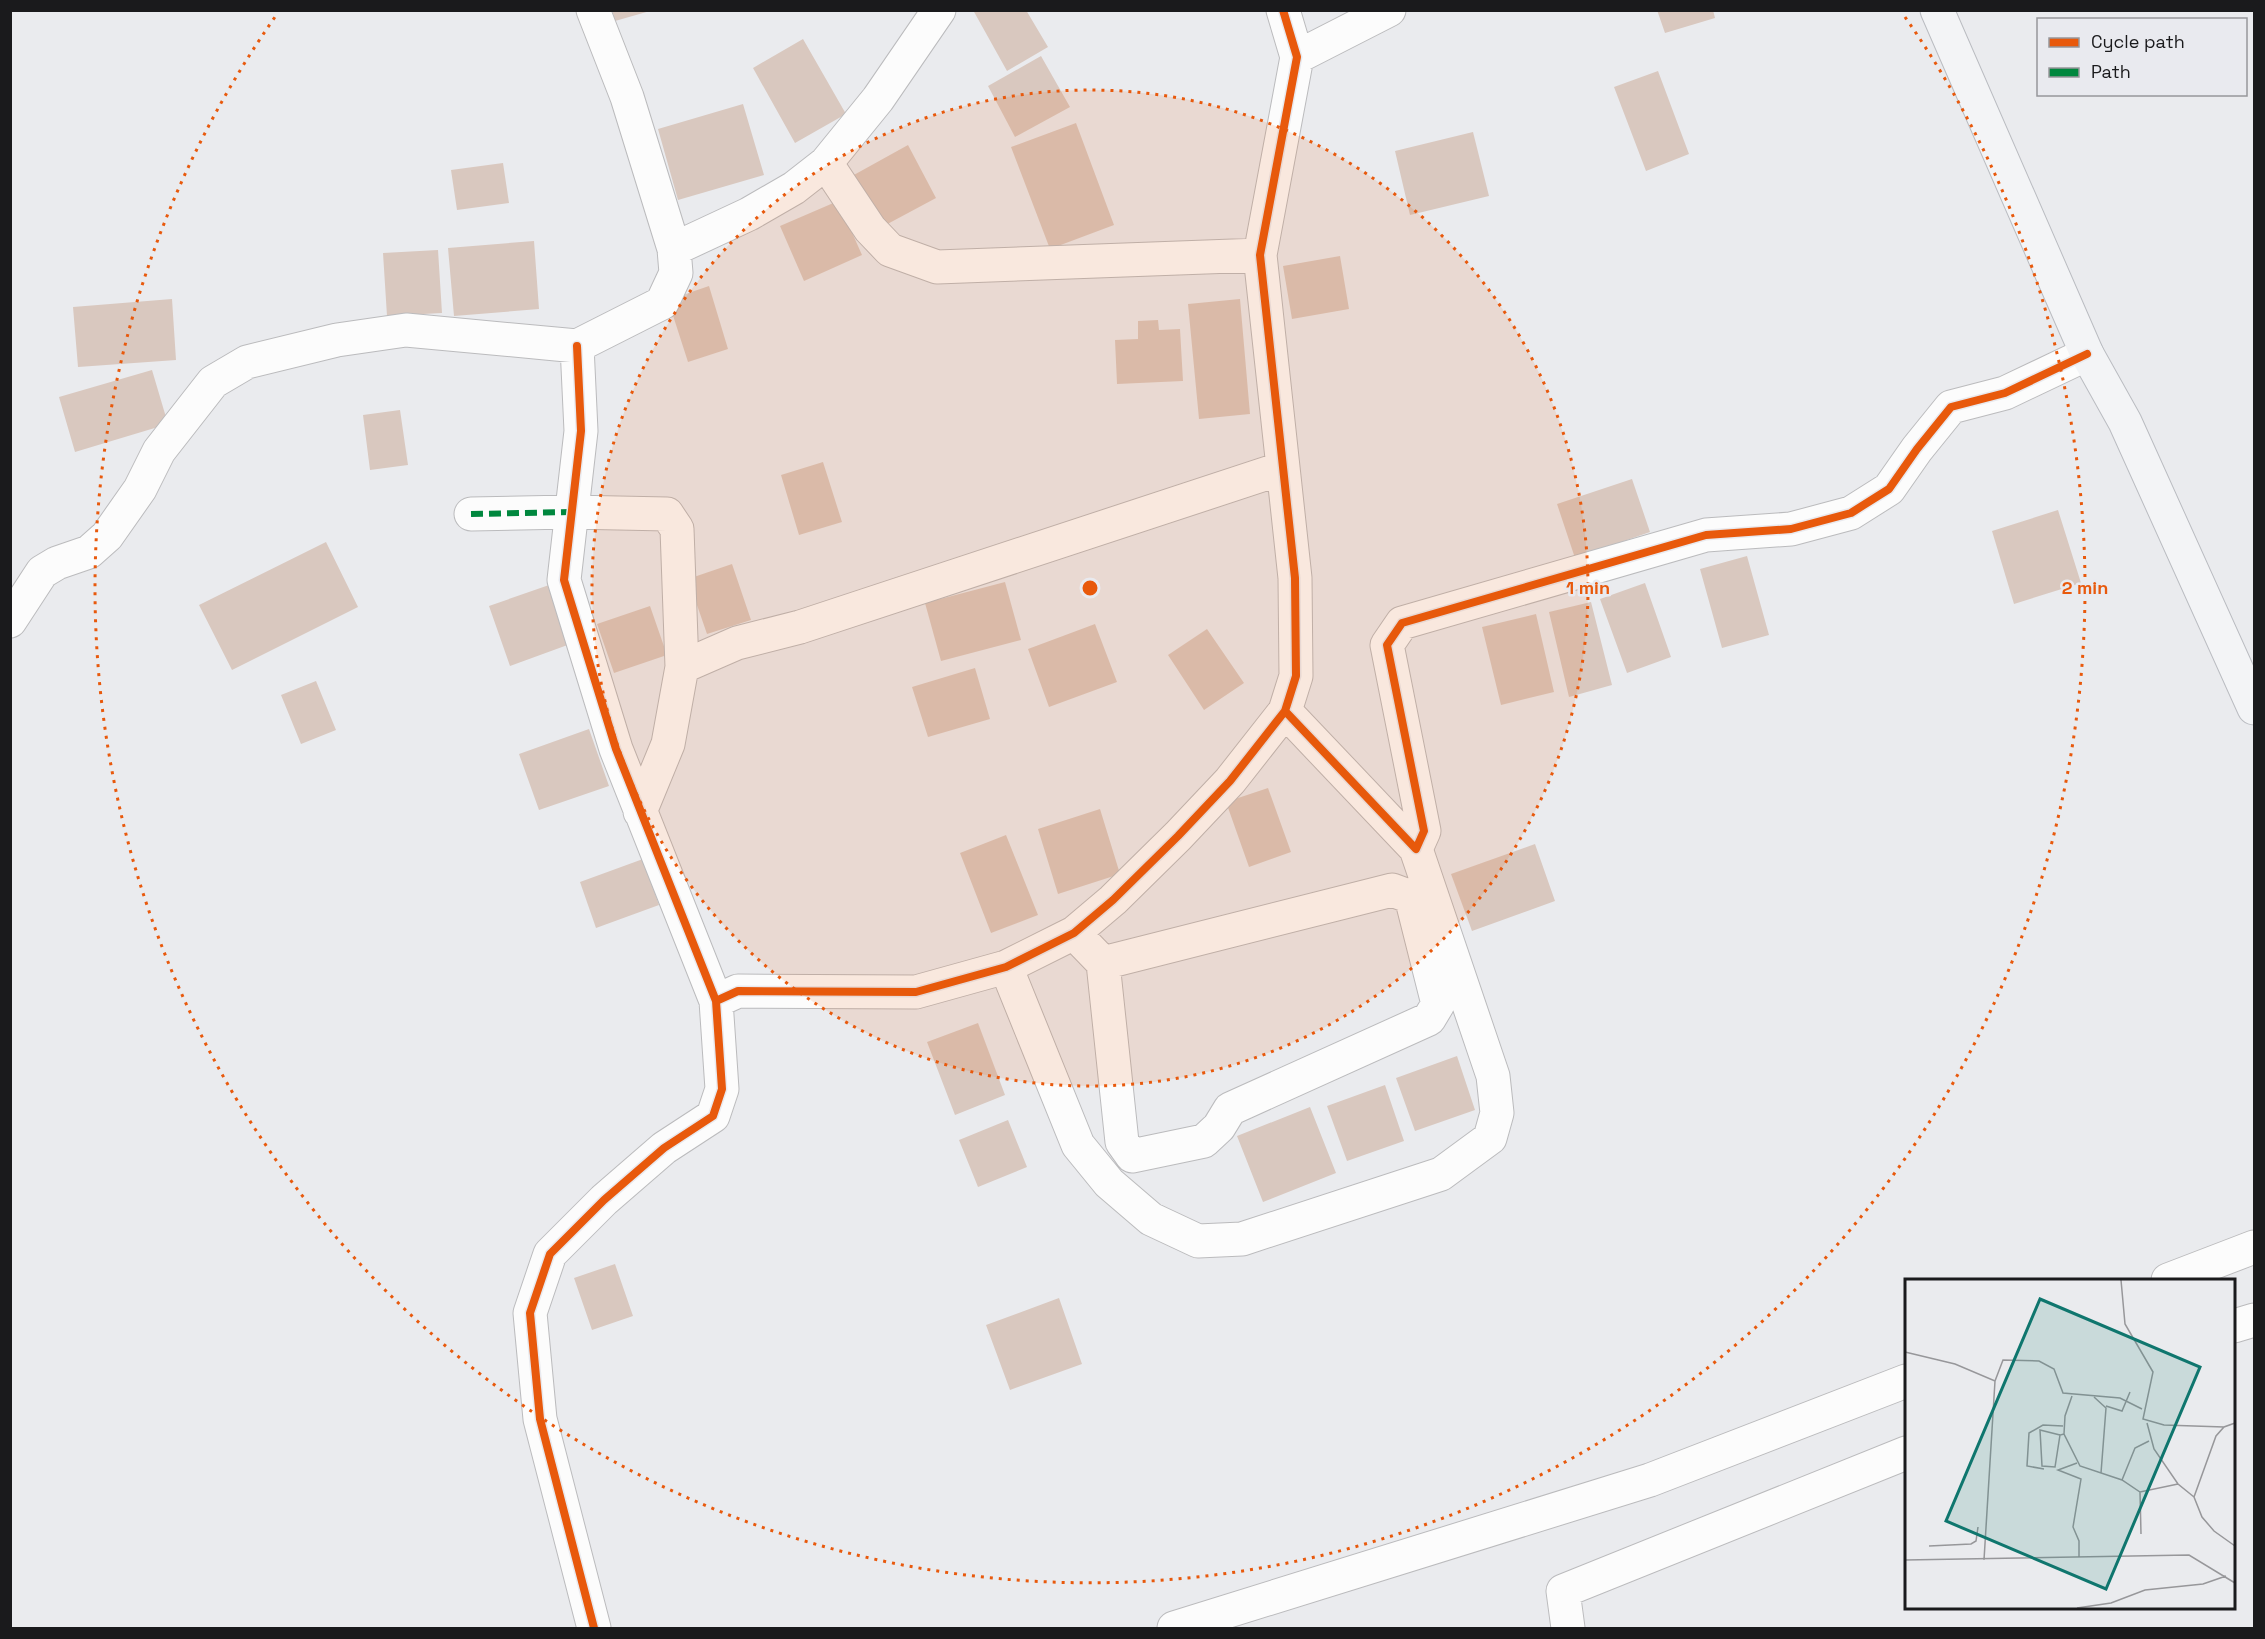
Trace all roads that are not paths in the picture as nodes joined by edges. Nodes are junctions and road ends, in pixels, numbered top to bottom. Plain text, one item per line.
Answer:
1 (593, 10) edge
2 (939, 10) edge
3 (1283, 10) edge
4 (1389, 10) edge
5 (1937, 10) edge
6 (1297, 57) junction
7 (826, 163) junction
8 (674, 249) junction
9 (1260, 255) junction
10 (577, 346) junction
11 (2087, 354) junction
12 (1283, 468) junction
13 (570, 512) junction
14 (471, 514) dead end
15 (10, 621) edge
16 (682, 667) junction
17 (2254, 708) edge
18 (1285, 711) junction
19 (640, 812) junction
20 (1416, 849) junction
21 (1074, 933) junction
22 (1103, 963) junction
23 (1006, 967) junction
24 (716, 1001) junction
25 (2254, 1247) edge
26 (2173, 1279) edge
27 (2254, 1320) edge
28 (2235, 1326) edge
29 (1905, 1381) edge
30 (1905, 1453) edge
31 (594, 1629) edge
32 (1174, 1629) edge
33 (1568, 1629) edge

1 - 8 street
2 - 7 street
3 - 6 street
4 - 6 street
5 - 11 main road
6 - 9 street
7 - 8 street
7 - 9 street
8 - 10 street
9 - 12 street
10 - 13 street
10 - 15 street
11 - 17 main road
11 - 20 street
12 - 16 street
12 - 18 street
13 - 14 street
13 - 16 street
13 - 19 street
16 - 19 street
18 - 20 street
18 - 21 street
19 - 24 street
20 - 23 street
21 - 22 street
21 - 23 street
22 - 22 street
23 - 24 street
24 - 31 street
25 - 26 street
27 - 28 street
29 - 32 street
30 - 33 street

